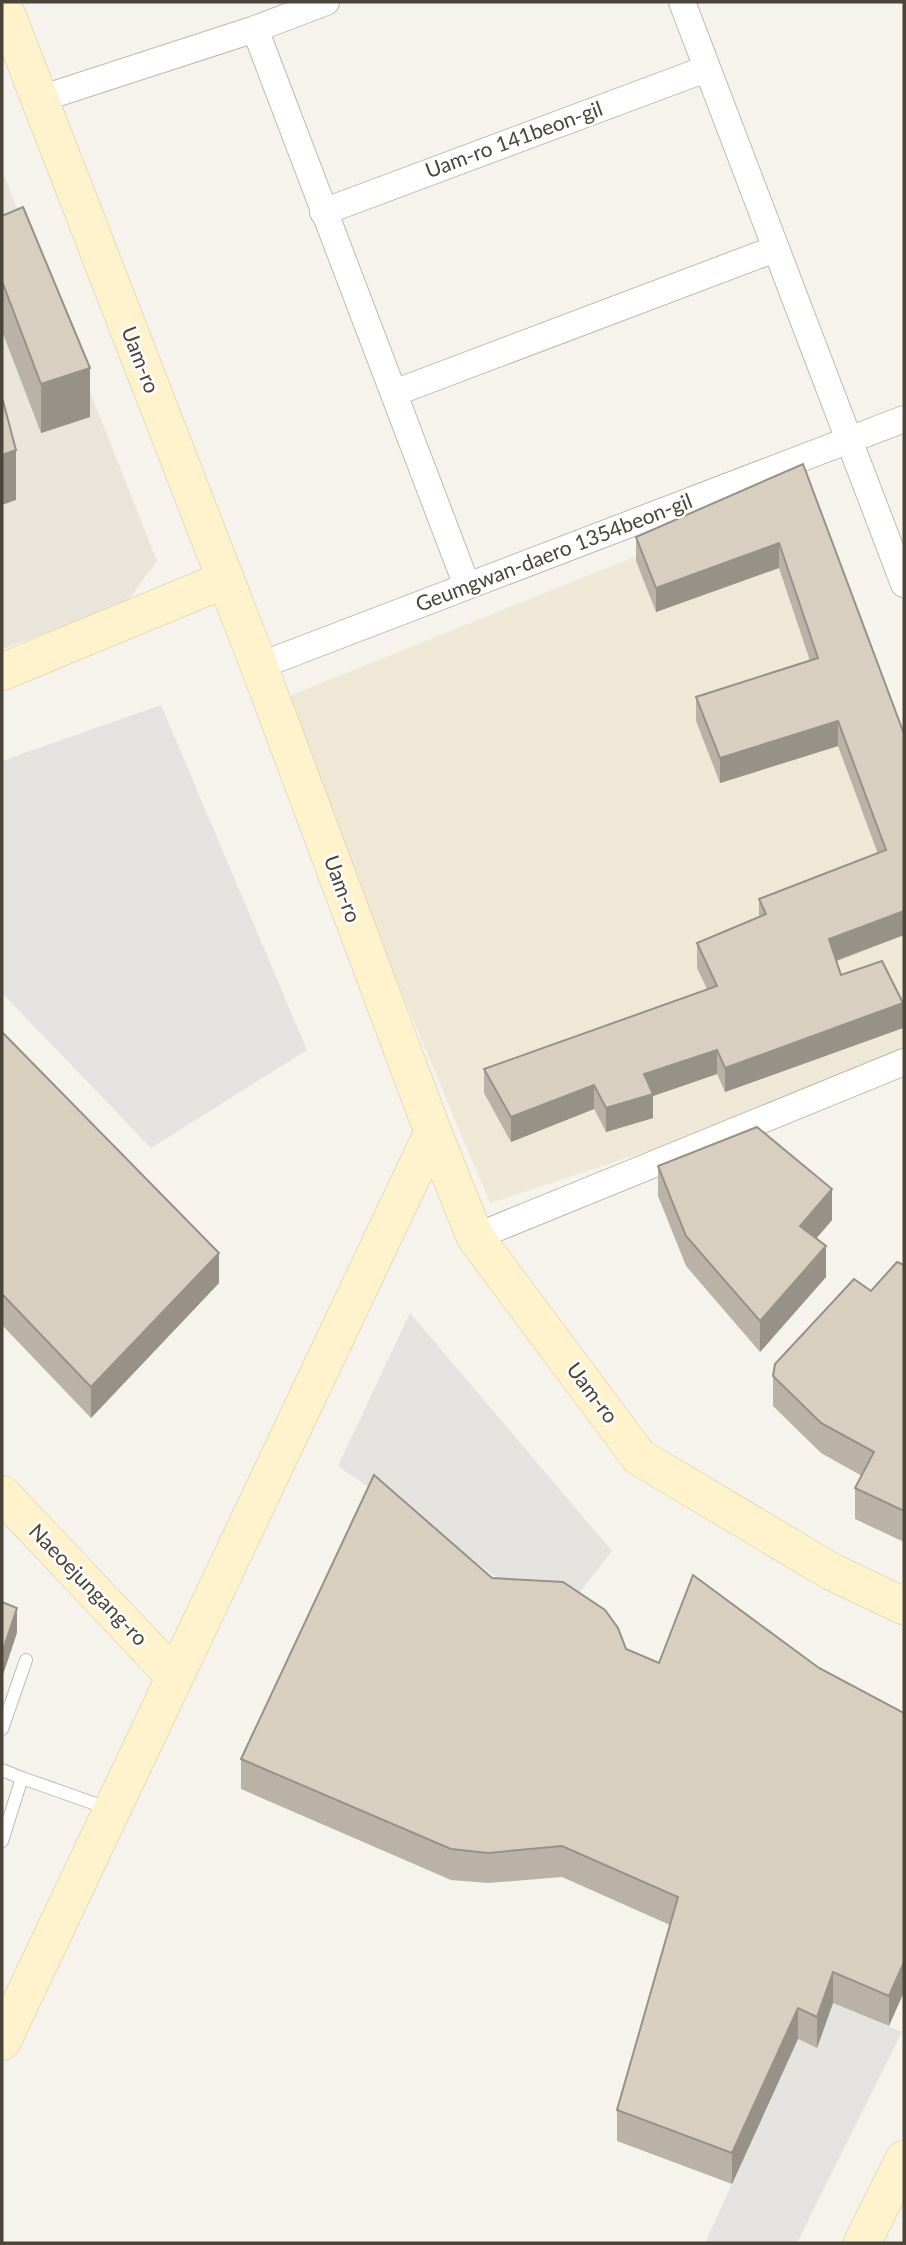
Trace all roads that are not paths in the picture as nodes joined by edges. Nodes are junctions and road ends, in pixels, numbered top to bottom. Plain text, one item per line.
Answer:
1 (2, 2) edge
2 (326, 2) edge
3 (682, 2) edge
4 (255, 30) junction
5 (706, 69) junction
6 (40, 99) junction
7 (323, 212) junction
8 (775, 249) junction
9 (394, 393) junction
10 (904, 419) edge
11 (848, 441) junction
12 (224, 580) junction
13 (904, 584) edge
14 (467, 586) junction
15 (259, 666) junction
16 (2, 672) edge
17 (904, 1062) edge
18 (433, 1132) junction
19 (475, 1237) junction
20 (2, 1494) edge
21 (904, 1606) edge
22 (26, 1660) dead end
23 (173, 1675) junction
24 (2, 1729) edge
25 (2, 1770) edge
26 (22, 1777) junction
27 (111, 1809) junction
28 (2, 1842) edge
29 (5, 2026) edge
30 (904, 2159) edge
31 (862, 2243) edge

1 - 6 street, Uam-ro
2 - 4 street
3 - 5 street
4 - 6 street
4 - 7 street
5 - 7 street, Uam-ro 141beon-gil
5 - 8 street
6 - 12 street, Uam-ro
7 - 9 street
8 - 9 street
8 - 11 street
9 - 14 street
10 - 11 street, Geumgwan-daero 1354beon-gil
11 - 13 street
11 - 14 street, Geumgwan-daero 1354beon-gil
12 - 15 street, Uam-ro
12 - 16 street
14 - 15 street, Geumgwan-daero 1354beon-gil
15 - 18 street, Uam-ro
17 - 19 street
18 - 19 street, Uam-ro
18 - 23 street
19 - 21 street, Uam-ro
20 - 23 street, Naeoejungang-ro
22 - 24 lane
23 - 27 street
25 - 26 lane
26 - 27 lane
26 - 28 lane
27 - 29 street
30 - 31 street

